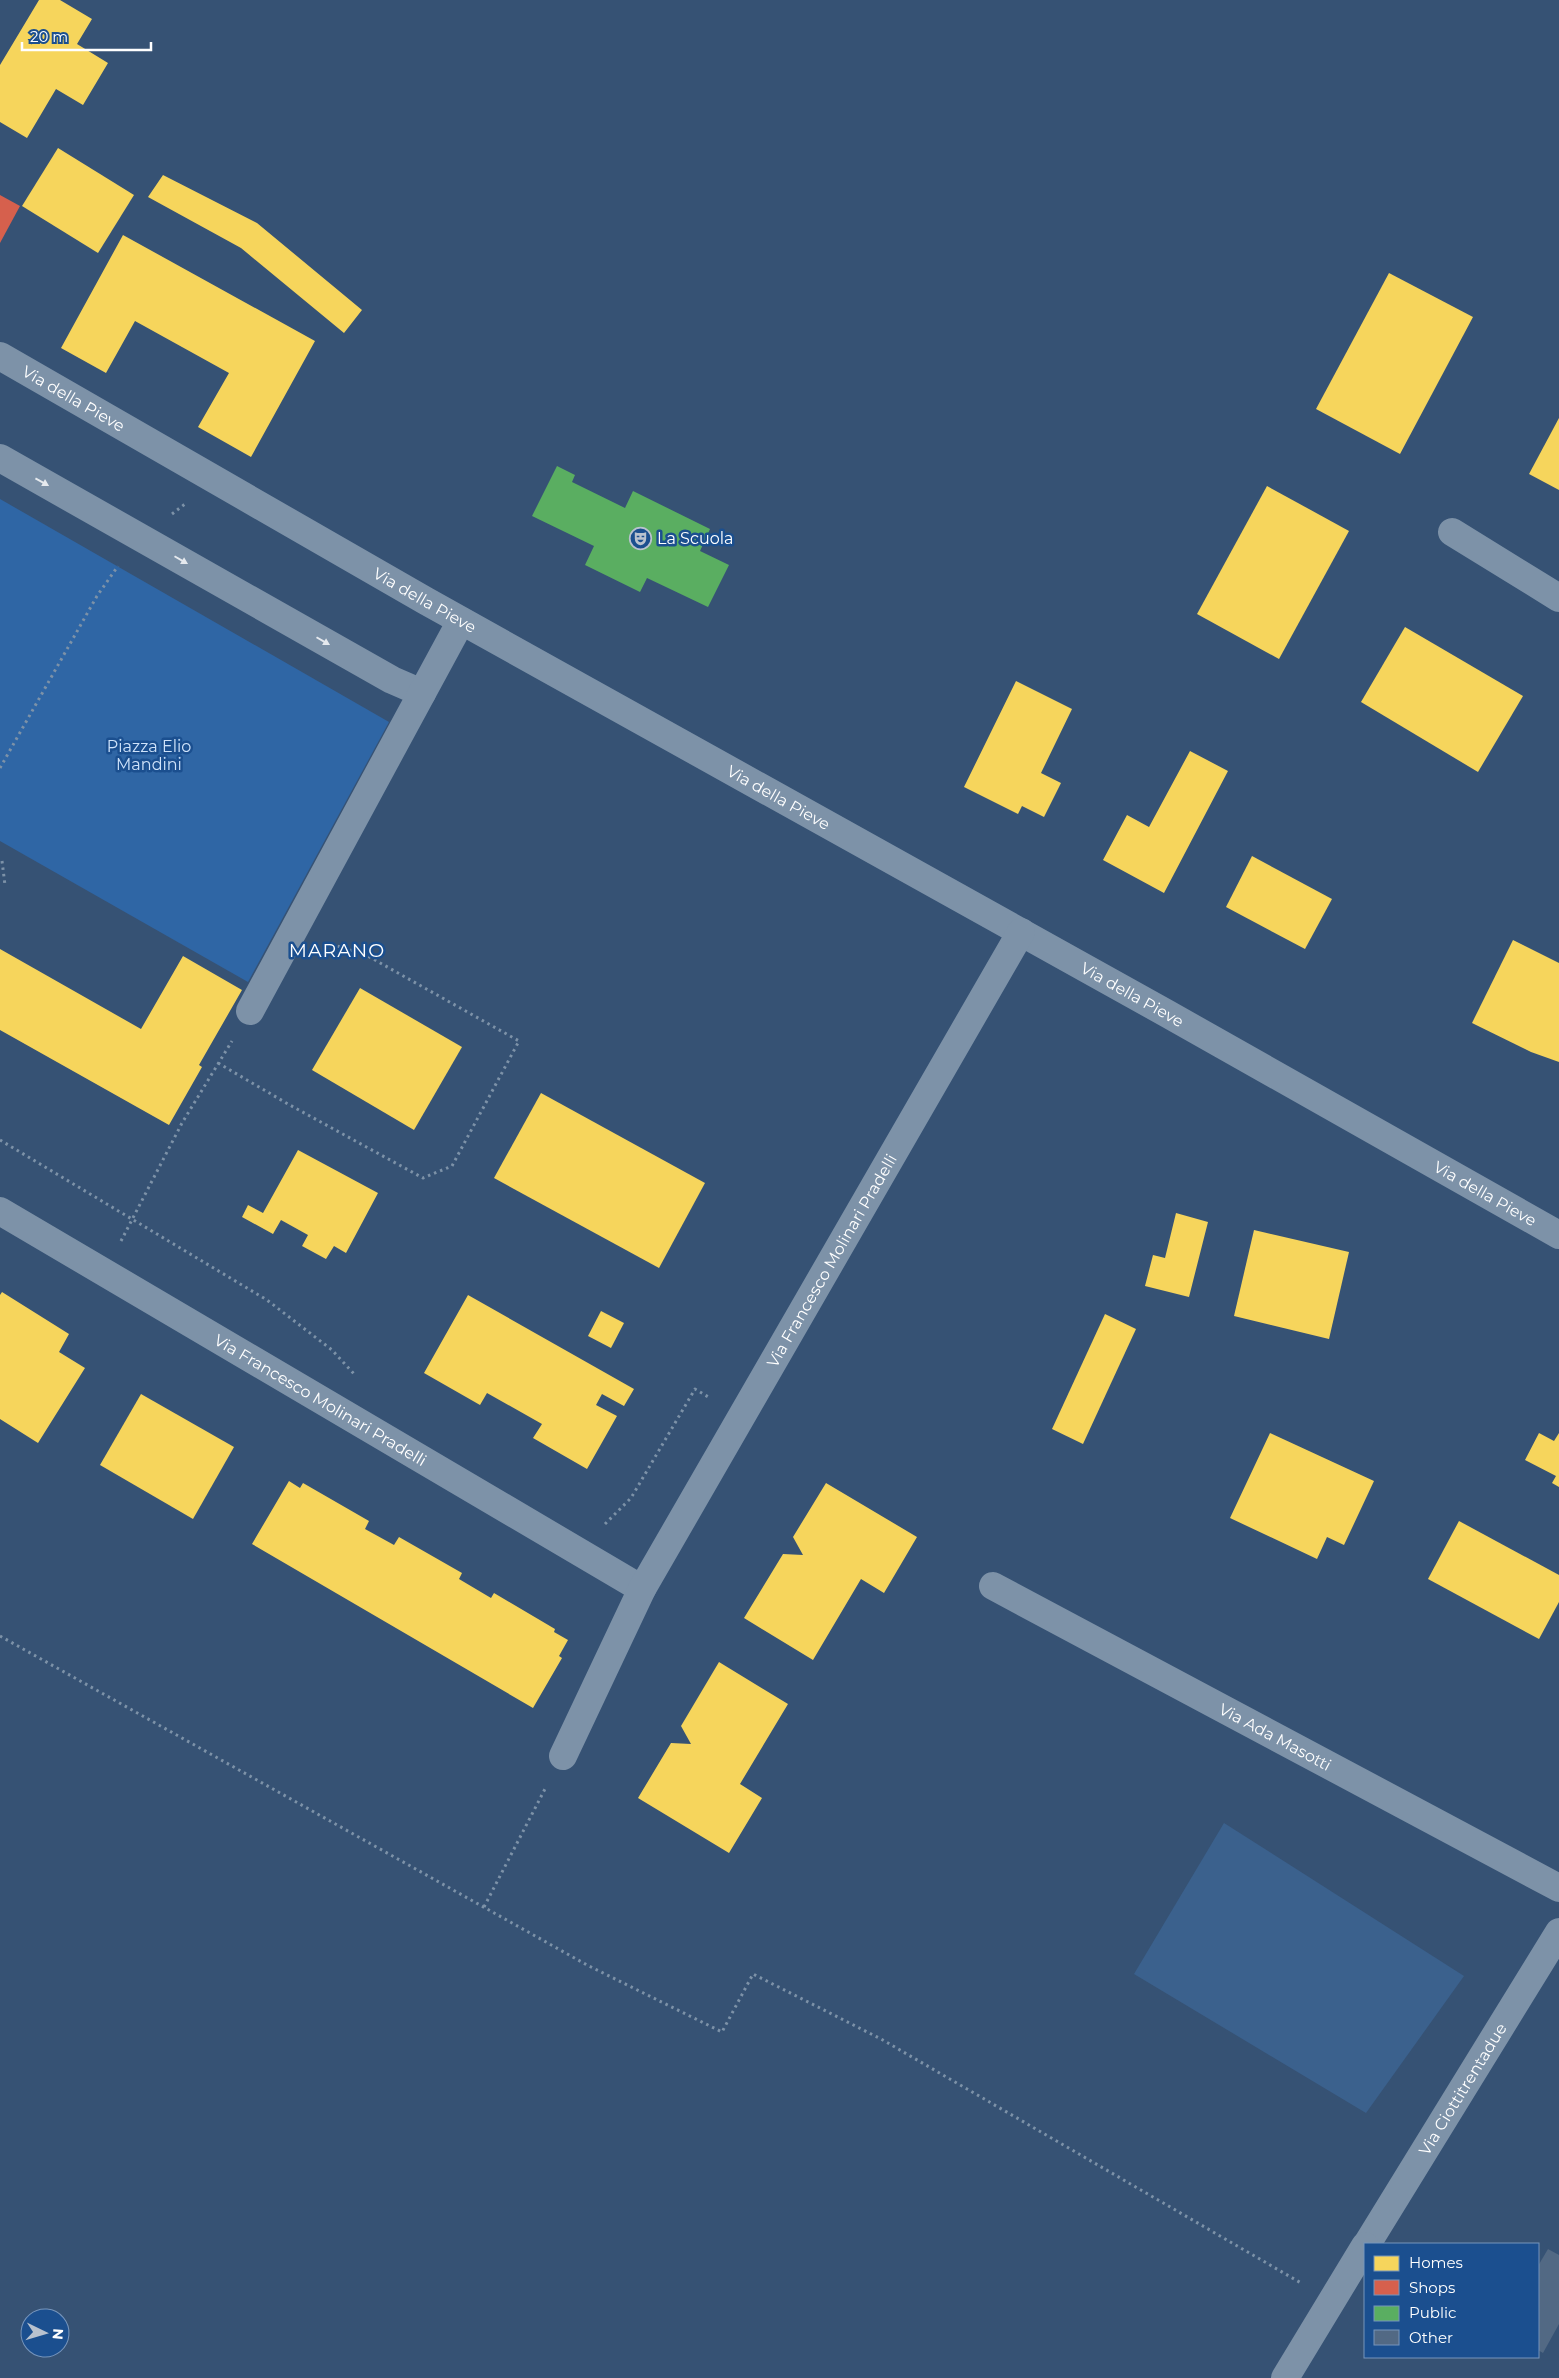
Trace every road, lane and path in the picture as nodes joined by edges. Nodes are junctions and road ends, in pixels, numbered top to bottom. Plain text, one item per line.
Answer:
1 (0, 356) edge
2 (0, 458) edge
3 (1452, 532) dead end
4 (139, 536) junction
5 (1559, 598) edge
6 (461, 621) junction
7 (422, 693) junction
8 (0, 768) edge
9 (2, 861) dead end
10 (5, 885) dead end
11 (295, 929) junction
12 (1021, 932) junction
13 (250, 1011) joint
14 (218, 1063) junction
15 (0, 1140) edge
16 (0, 1212) edge
17 (133, 1218) junction
18 (1559, 1235) edge
19 (105, 1273) junction
20 (356, 1376) dead end
21 (742, 1416) junction
22 (600, 1529) dead end
23 (993, 1586) dead end
24 (642, 1589) junction
25 (0, 1636) edge
26 (564, 1756) joint
27 (1559, 1888) edge
28 (484, 1907) junction
29 (1559, 1932) edge
30 (1367, 2243) edge
31 (1364, 2248) edge
32 (1330, 2304) junction
33 (1285, 2378) edge

1 - 6 street, Via della Pieve
2 -> 4 street
3 - 5 street
4 -> 7 street
4 - 8 path
6 - 7 street
6 - 12 street, Via della Pieve
7 - 11 street
9 - 10 path
11 - 13 street
11 - 14 path
12 - 18 street, Via della Pieve
12 - 21 street, Via Francesco Molinari Pradelli
13 - 14 path
14 - 17 path
15 - 17 path
16 - 19 street, Via Francesco Molinari Pradelli
17 - 19 path
17 - 20 path
19 - 24 street, Via Francesco Molinari Pradelli
21 - 22 path
21 - 24 street, Via Francesco Molinari Pradelli
23 - 27 street, Via Ada Masotti
24 - 26 street, Via Francesco Molinari Pradelli
25 - 28 path
26 - 28 path
28 - 32 path
29 - 30 street, Via Ciottitrentadue
31 - 32 street, Via Ciottitrentadue
32 - 33 street, Via Ciottitrentadue

